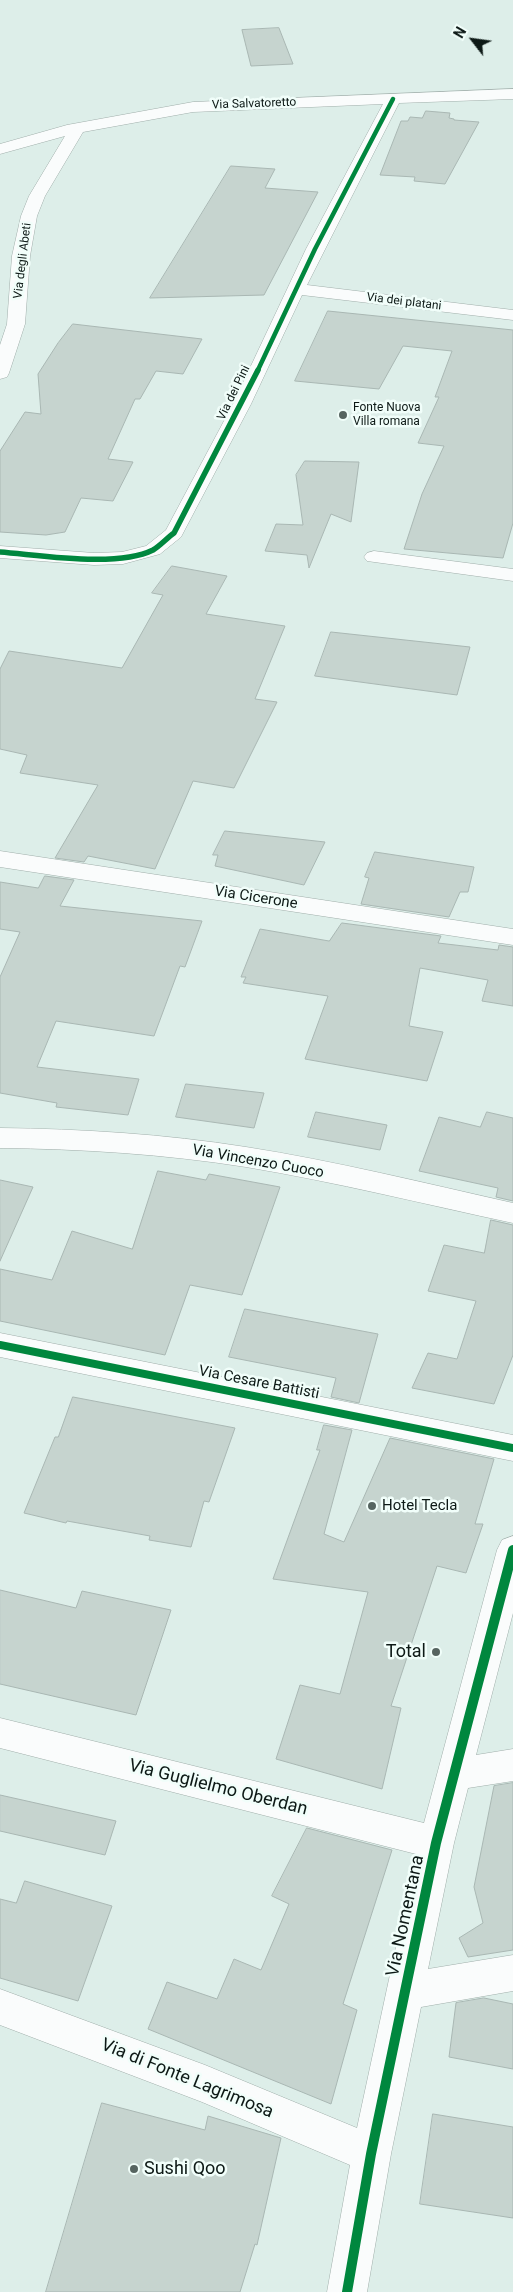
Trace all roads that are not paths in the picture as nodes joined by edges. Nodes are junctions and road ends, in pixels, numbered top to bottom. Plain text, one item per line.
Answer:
1 (513, 94) edge
2 (393, 99) junction
3 (77, 128) junction
4 (0, 149) edge
5 (296, 289) junction
6 (513, 315) edge
7 (0, 373) edge
8 (0, 552) edge
9 (374, 557) dead end
10 (513, 575) edge
11 (0, 859) edge
12 (513, 937) edge
13 (0, 1138) edge
14 (513, 1213) edge
15 (0, 1346) edge
16 (513, 1448) edge
17 (513, 1550) edge
18 (0, 1733) edge
19 (513, 1765) edge
20 (456, 1774) junction
21 (436, 1843) junction
22 (513, 1973) edge
23 (406, 1991) junction
24 (0, 2007) edge
25 (372, 2154) junction
26 (347, 2292) edge

1 - 2 street, Via Salvatoretto
2 - 3 street, Via Salvatoretto
2 - 5 street, Via dei Pini
3 - 4 street, Via Salvatoretto
3 - 7 street, Via degli Abeti
5 - 6 street, Via dei platani
5 - 8 street, Via dei Pini
9 - 10 street
11 - 12 street, Via Cicerone
13 - 14 street, Via Vincenzo Cuoco
15 - 16 street, Via Cesare Battisti
17 - 20 street, Via Nomentana
18 - 21 street, Via Guglielmo Oberdan
19 - 20 street
20 - 21 street, Via Nomentana
21 - 23 street, Via Nomentana
22 - 23 street
23 - 25 street, Via Nomentana
24 - 25 street, Via di Fonte Lagrimosa
25 - 26 street, Via Nomentana

